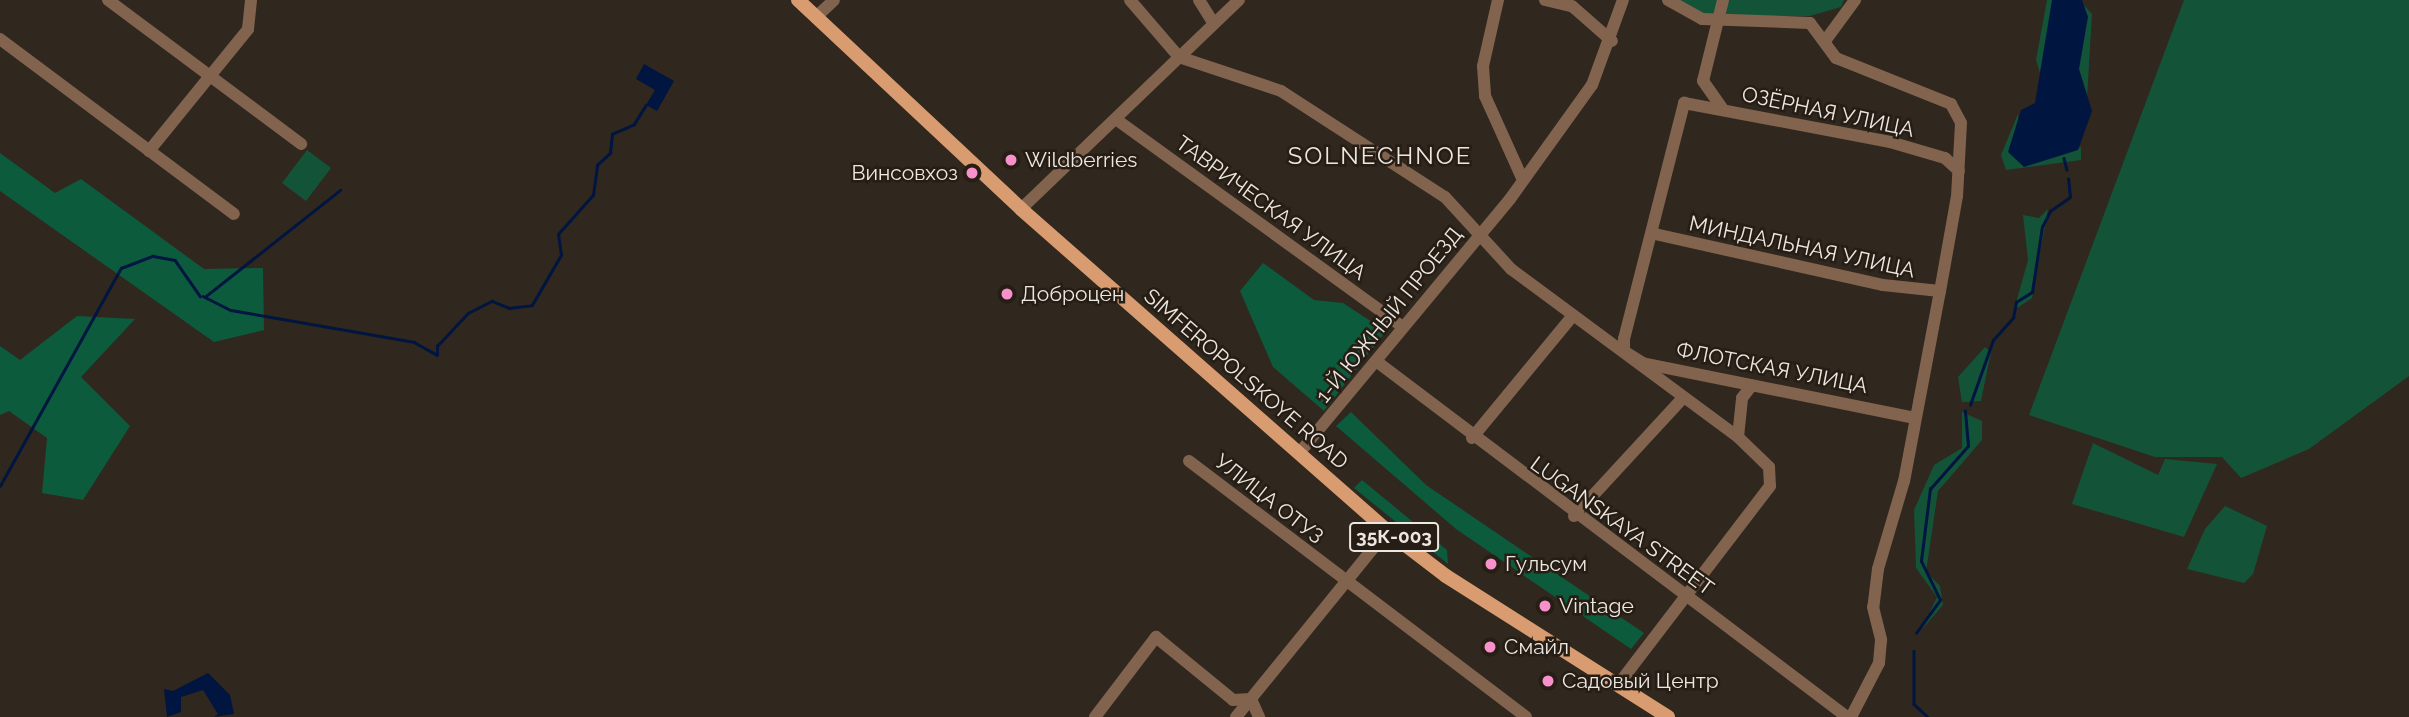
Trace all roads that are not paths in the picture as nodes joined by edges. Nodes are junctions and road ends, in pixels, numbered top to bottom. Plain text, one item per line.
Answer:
1 (108, 0) edge
2 (251, 0) edge
3 (798, 0) edge
4 (834, 0) edge
5 (1129, 0) edge
6 (1199, 0) edge
7 (1239, 0) edge
8 (1498, 0) edge
9 (1545, 0) edge
10 (1623, 0) edge
11 (1668, 0) edge
12 (1723, 0) edge
13 (1847, 7) edge
14 (817, 16) junction
15 (1717, 20) junction
16 (1810, 23) junction
17 (1214, 24) junction
18 (0, 39) edge
19 (1612, 41) junction
20 (1825, 41) junction
21 (1179, 57) junction
22 (210, 77) junction
23 (1725, 110) junction
24 (1117, 120) junction
25 (302, 144) dead end
26 (149, 151) junction
27 (1959, 171) junction
28 (1522, 178) junction
29 (1021, 209) junction
30 (234, 215) dead end
31 (1481, 231) junction
32 (1655, 234) junction
33 (1940, 291) junction
34 (1571, 318) junction
35 (1402, 326) junction
36 (1624, 351) junction
37 (1376, 361) junction
38 (1752, 385) junction
39 (1681, 400) junction
40 (1915, 418) junction
41 (1738, 437) junction
42 (1472, 438) junction
43 (1300, 452) junction
44 (1189, 461) dead end
45 (1574, 516) junction
46 (1387, 531) junction
47 (1342, 583) junction
48 (1689, 600) junction
49 (1618, 685) junction
50 (1251, 699) junction
51 (1095, 717) edge
52 (1236, 717) edge
53 (1259, 717) edge
54 (1526, 717) edge
55 (1668, 717) edge
56 (1849, 717) edge

1 - 22 street
2 - 22 street
3 - 14 main road, SIMFEROPOLSKOYE ROAD / 35К-003
4 - 14 street
5 - 21 street
6 - 17 street
7 - 17 street
8 - 28 street
9 - 19 street
10 - 19 street, 1-Й ЮЖНЫЙ ПРОЕЗД
11 - 15 street
12 - 15 street
13 - 16 street
13 - 20 street
14 - 29 main road, SIMFEROPOLSKOYE ROAD / 35К-003
15 - 16 street
15 - 23 street
16 - 20 street
17 - 21 street
18 - 26 street
19 - 28 street, 1-Й ЮЖНЫЙ ПРОЕЗД
20 - 27 street
21 - 24 street
21 - 31 street
22 - 25 street
22 - 26 street
23 - 27 street, ОЗЁРНАЯ УЛИЦА
23 - 32 street, ОЗЁРНАЯ УЛИЦА
24 - 29 street
24 - 35 street, ТАВРИЧЕСКАЯ УЛИЦА
26 - 30 street
27 - 33 street
28 - 31 street, 1-Й ЮЖНЫЙ ПРОЕЗД
29 - 43 main road, SIMFEROPOLSKOYE ROAD / 35К-003
31 - 34 street
31 - 35 street, 1-Й ЮЖНЫЙ ПРОЕЗД
32 - 33 street, МИНДАЛЬНАЯ УЛИЦА
32 - 36 street
33 - 40 street
34 - 36 street
34 - 42 street
35 - 37 street, 1-Й ЮЖНЫЙ ПРОЕЗД
36 - 38 street, ФЛОТСКАЯ УЛИЦА
36 - 39 street
37 - 42 street, LUGANSKAYA STREET
37 - 43 street, 1-Й ЮЖНЫЙ ПРОЕЗД
38 - 40 street, ФЛОТСКАЯ УЛИЦА
38 - 41 street
39 - 41 street
39 - 45 street
40 - 56 street
41 - 48 street
42 - 45 street, LUGANSKAYA STREET
43 - 46 main road, SIMFEROPOLSKOYE ROAD / 35К-003
44 - 47 street, УЛИЦА ОТУЗ
45 - 48 street, LUGANSKAYA STREET
46 - 47 street
46 - 49 main road, SIMFEROPOLSKOYE ROAD / 35К-003
47 - 50 street
47 - 54 street, УЛИЦА ОТУЗ
48 - 49 street
48 - 56 street, LUGANSKAYA STREET
49 - 55 main road, SIMFEROPOLSKOYE ROAD / 35К-003
50 - 51 street
50 - 52 street
50 - 53 street

